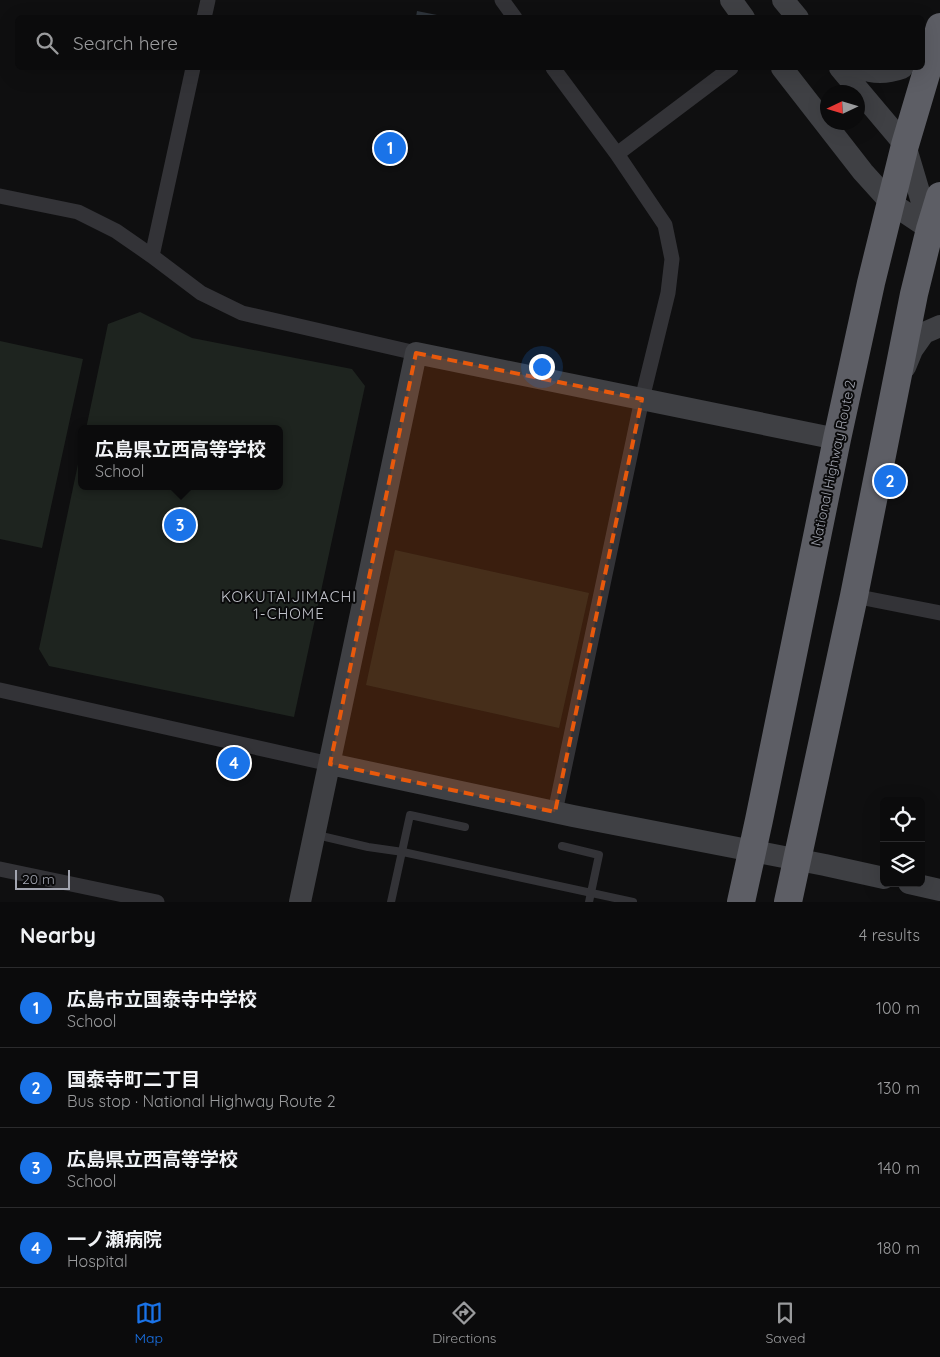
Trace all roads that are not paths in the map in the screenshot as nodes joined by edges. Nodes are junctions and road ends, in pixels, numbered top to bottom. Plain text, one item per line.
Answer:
1 (208, 0) edge
2 (502, 0) edge
3 (731, 0) edge
4 (783, 0) edge
5 (205, 15) edge
6 (513, 15) edge
7 (742, 15) edge
8 (796, 15) edge
9 (940, 27) edge
10 (925, 52) edge
11 (193, 70) edge
12 (554, 70) edge
13 (727, 70) edge
14 (784, 70) edge
15 (842, 70) edge
16 (865, 70) edge
17 (896, 70) edge
18 (905, 145) junction
19 (617, 154) junction
20 (0, 196) edge
21 (940, 196) edge
22 (891, 203) junction
23 (935, 237) edge
24 (152, 256) junction
25 (940, 326) edge
26 (416, 353) junction
27 (642, 399) junction
28 (893, 400) junction
29 (837, 439) junction
30 (854, 596) junction
31 (940, 614) edge
32 (0, 690) edge
33 (330, 764) junction
34 (555, 812) junction
35 (465, 827) dead end
36 (315, 834) junction
37 (562, 846) dead end
38 (752, 850) junction
39 (402, 852) junction
40 (796, 860) junction
41 (0, 869) edge
42 (880, 877) edge
43 (925, 887) edge
44 (940, 890) edge
45 (591, 893) junction
46 (158, 902) edge
47 (300, 902) edge
48 (391, 902) edge
49 (589, 902) edge
50 (633, 902) edge
51 (741, 902) edge
52 (788, 902) edge

1 - 5 street
2 - 6 street
3 - 7 street
4 - 8 street
9 - 10 street
9 - 18 highway, National Highway Route 2
11 - 24 street
12 - 19 street
13 - 19 street
14 - 22 street
15 - 18 street
16 - 17 street
18 - 22 highway, National Highway Route 2
18 - 23 street
19 - 27 street
20 - 24 street
21 - 23 highway
22 - 23 street
22 - 29 highway, National Highway Route 2
23 - 28 highway
24 - 26 street
25 - 28 street
26 - 27 street
26 - 33 street
27 - 29 street
27 - 34 street
28 - 30 highway
29 - 38 highway, National Highway Route 2
30 - 31 street
30 - 40 highway
32 - 33 street
33 - 34 street
33 - 36 street
34 - 38 street
35 - 39 lane
36 - 39 lane
36 - 47 street
37 - 45 lane
38 - 40 street
38 - 51 highway, National Highway Route 2
39 - 45 lane
39 - 48 lane
40 - 42 street
40 - 52 highway
41 - 46 street
43 - 44 street
45 - 49 lane
45 - 50 lane

